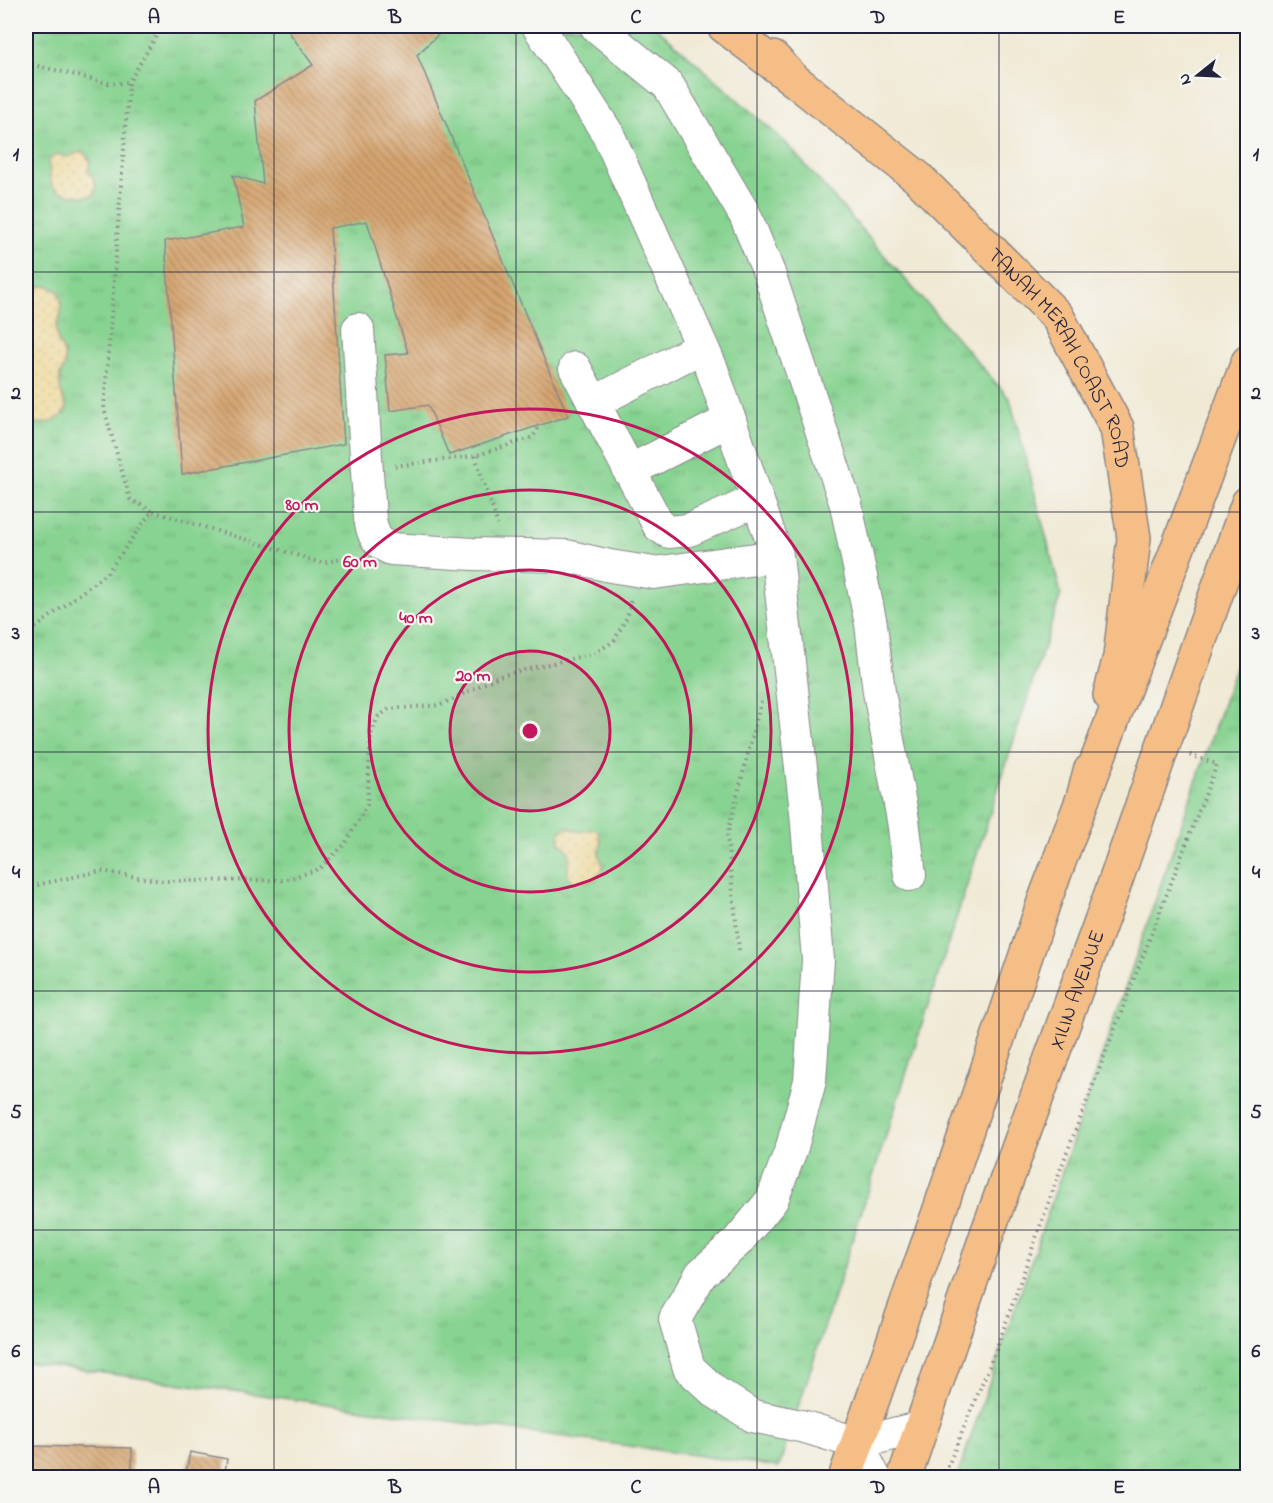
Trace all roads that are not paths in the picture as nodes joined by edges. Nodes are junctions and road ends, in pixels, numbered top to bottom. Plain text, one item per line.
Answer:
1 (538, 26) edge
2 (596, 26) edge
3 (724, 26) edge
4 (743, 26) edge
5 (793, 79) junction
6 (358, 329) dead end
7 (702, 347) junction
8 (1248, 362) edge
9 (575, 368) dead end
10 (593, 403) junction
11 (730, 420) junction
12 (629, 471) junction
13 (757, 500) junction
14 (1248, 503) edge
15 (777, 556) junction
16 (1083, 798) junction
17 (910, 874) dead end
18 (922, 1427) junction
19 (857, 1443) junction
20 (845, 1478) edge
21 (875, 1478) edge
22 (904, 1478) edge

1 - 7 lane
2 - 17 lane
3 - 5 main road
4 - 5 main road, TANAH MERAH COAST ROAD
5 - 16 main road, TANAH MERAH COAST ROAD
6 - 15 lane
7 - 10 lane
7 - 11 lane
8 - 16 main road
9 - 10 lane
10 - 12 lane
11 - 12 lane
11 - 13 lane
12 - 13 lane
13 - 15 lane
14 - 18 main road, XILIN AVENUE
15 - 19 lane
16 - 19 main road
18 - 19 lane
18 - 22 main road, XILIN AVENUE
19 - 20 main road
19 - 21 lane

